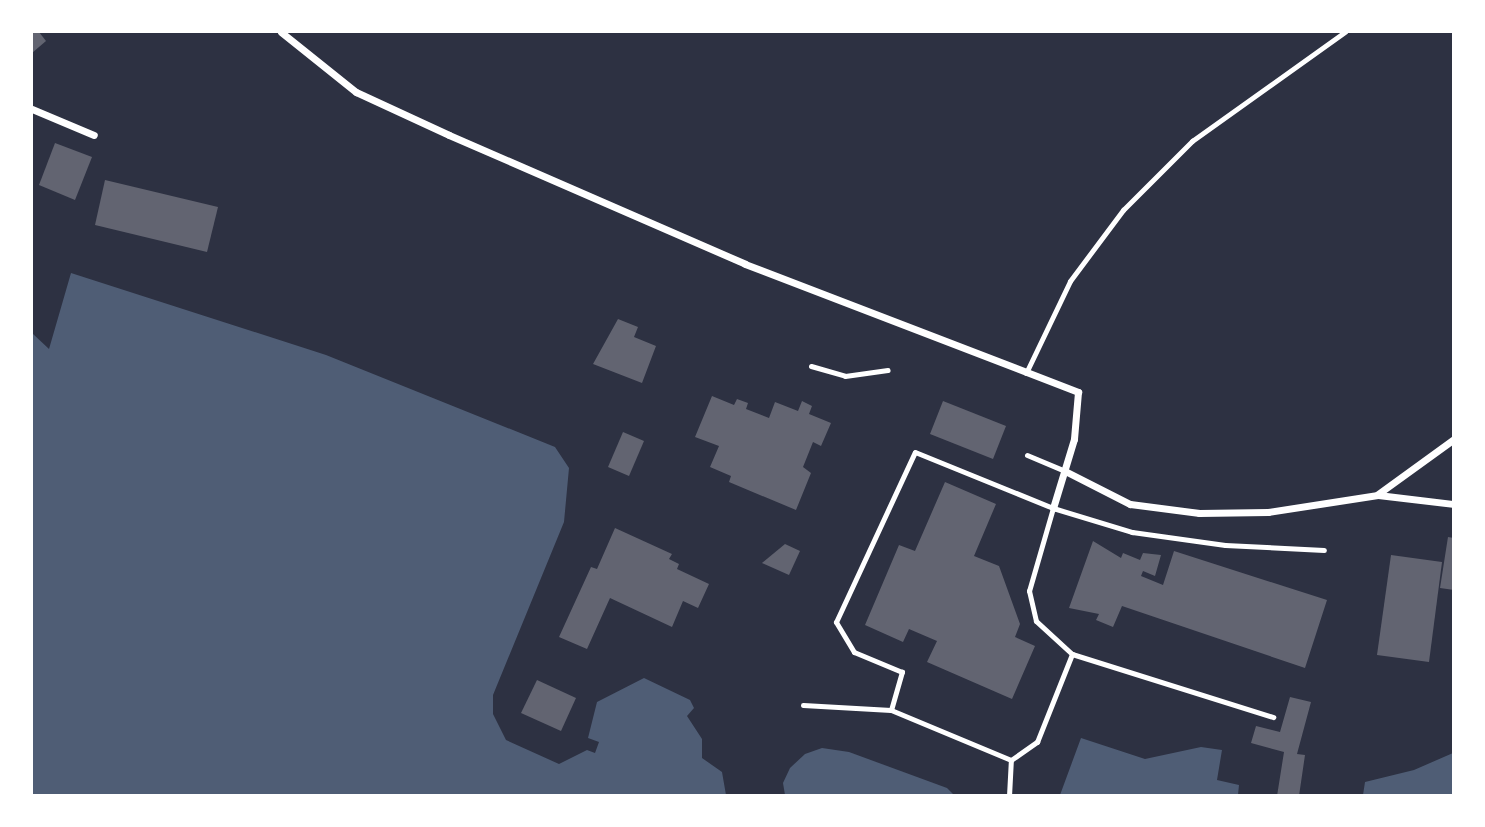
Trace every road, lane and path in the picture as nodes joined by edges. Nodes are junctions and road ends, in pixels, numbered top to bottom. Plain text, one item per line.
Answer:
1 (281, 32) edge
2 (1345, 32) edge
3 (32, 109) edge
4 (94, 135) dead end
5 (811, 366) dead end
6 (888, 370) dead end
7 (1026, 373) junction
8 (1454, 439) edge
9 (1027, 455) dead end
10 (1065, 471) junction
11 (1378, 495) junction
12 (1454, 504) edge
13 (1053, 508) junction
14 (1324, 550) dead end
15 (1072, 654) junction
16 (803, 705) dead end
17 (891, 710) junction
18 (1273, 717) dead end
19 (1011, 760) junction
20 (1009, 796) edge

1 - 7 street
2 - 7 lane
3 - 4 street
5 - 6 lane
7 - 10 street
8 - 11 street
9 - 10 lane
10 - 11 street
10 - 13 street
11 - 12 street
13 - 14 lane
13 - 15 lane
13 - 17 lane
15 - 18 lane
15 - 19 lane
16 - 17 lane
17 - 19 lane
19 - 20 lane

